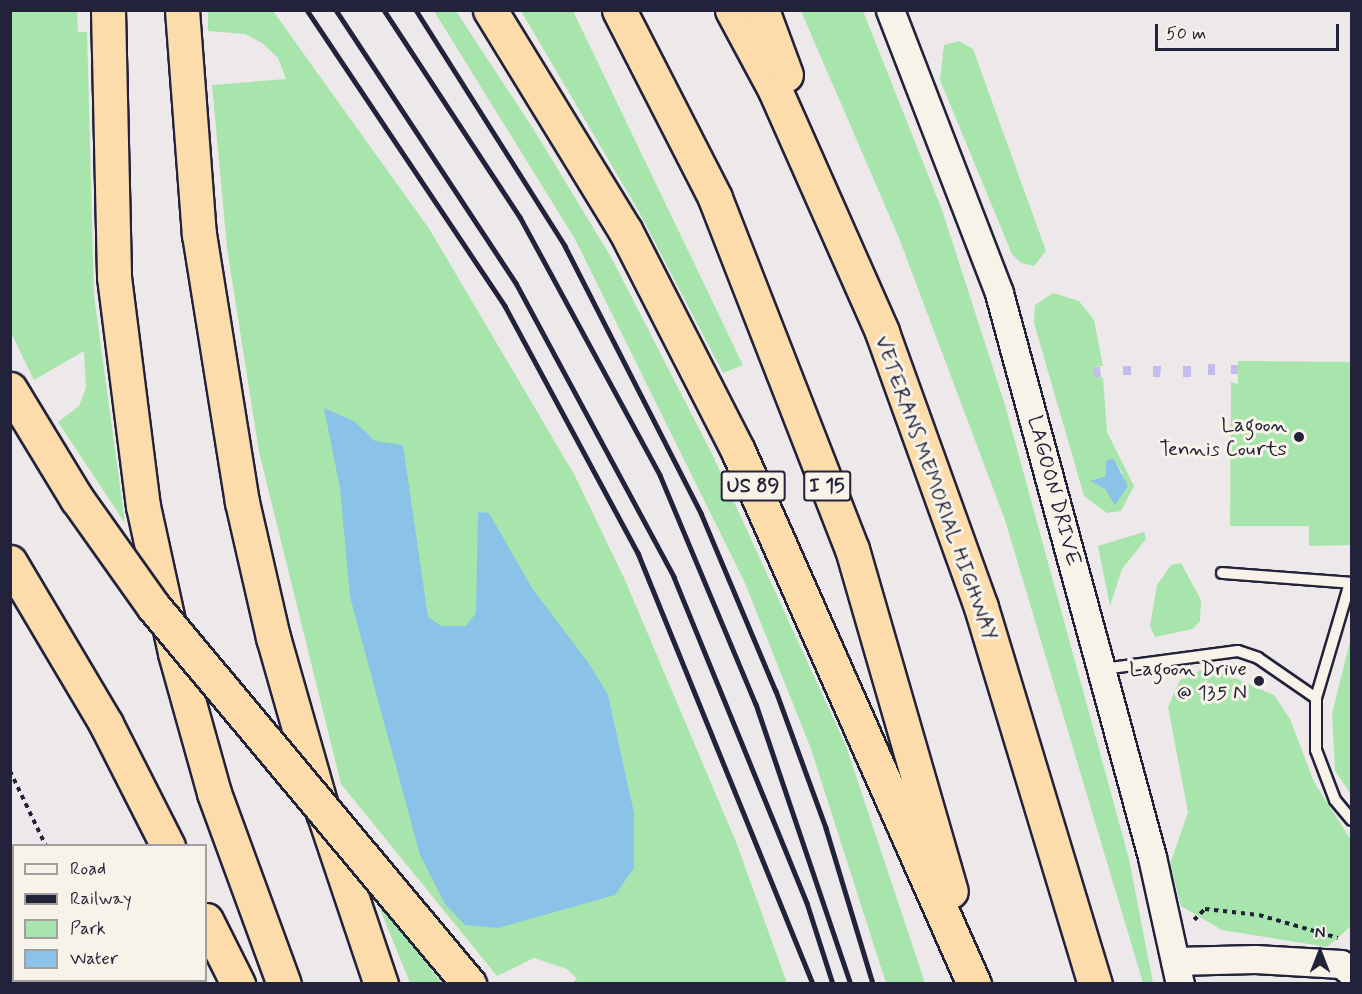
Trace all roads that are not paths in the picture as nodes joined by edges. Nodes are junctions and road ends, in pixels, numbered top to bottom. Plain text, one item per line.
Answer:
1 (108, 10) edge
2 (182, 10) edge
3 (490, 10) edge
4 (619, 10) edge
5 (732, 10) edge
6 (762, 10) edge
7 (890, 10) edge
8 (882, 332) junction
9 (10, 389) edge
10 (10, 561) edge
11 (1222, 573) dead end
12 (1351, 583) edge
13 (1103, 669) junction
14 (1316, 698) junction
15 (1352, 820) edge
16 (167, 844) edge
17 (207, 922) edge
18 (1177, 972) edge
19 (1351, 973) edge
20 (238, 984) edge
21 (284, 984) edge
22 (381, 984) edge
23 (469, 984) edge
24 (976, 984) edge
25 (1095, 984) edge

1 - 21 highway
2 - 22 highway
3 - 24 highway, US 89
4 - 24 highway, I 15
5 - 8 highway, VETERANS MEMORIAL HIGHWAY
6 - 8 highway
7 - 13 street, LAGOON DRIVE
8 - 25 highway, VETERANS MEMORIAL HIGHWAY
9 - 23 highway, bridge
10 - 16 highway
11 - 12 lane
12 - 14 lane
13 - 14 lane
13 - 18 street, LAGOON DRIVE
14 - 15 lane
17 - 20 highway
18 - 19 street

